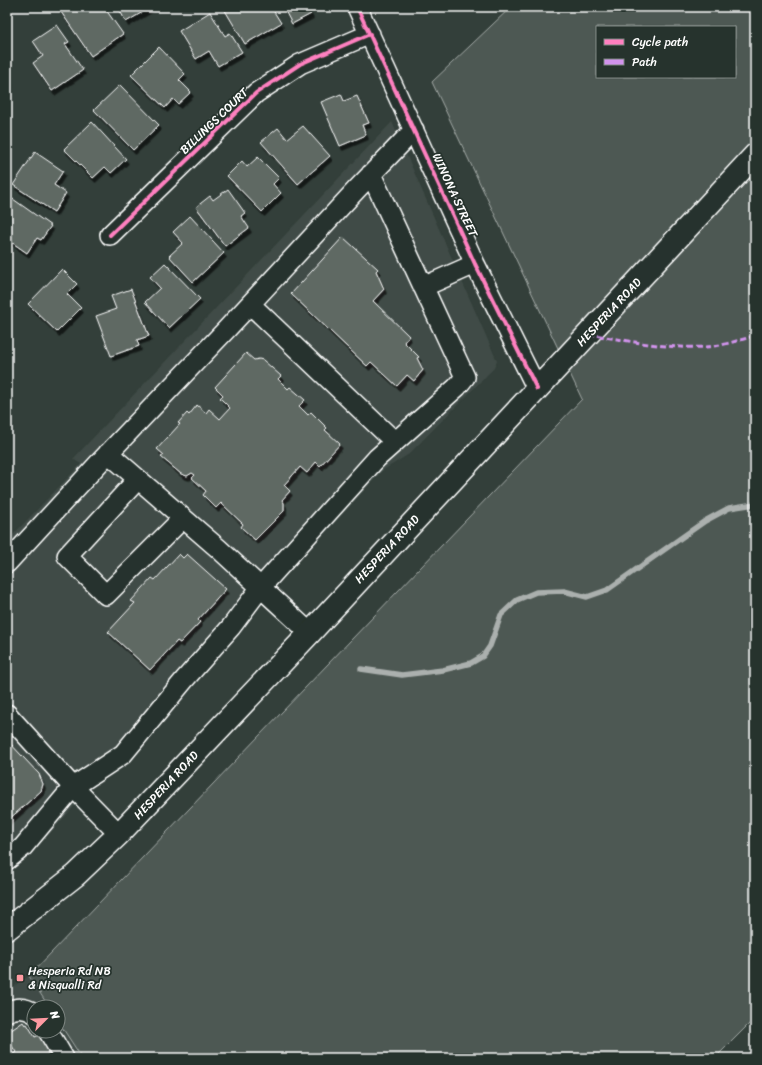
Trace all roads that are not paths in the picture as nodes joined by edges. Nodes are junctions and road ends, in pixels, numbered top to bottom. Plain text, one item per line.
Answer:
1 (357, 7) edge
2 (370, 34) junction
3 (414, 130) junction
4 (755, 155) edge
5 (371, 174) junction
6 (110, 236) dead end
7 (475, 264) junction
8 (423, 287) junction
9 (250, 304) junction
10 (537, 389) junction
11 (395, 442) junction
12 (108, 453) junction
13 (138, 479) junction
14 (183, 518) junction
15 (7, 564) edge
16 (261, 587) junction
17 (310, 633) junction
18 (7, 714) edge
19 (73, 787) junction
20 (119, 834) junction
21 (7, 860) edge
22 (7, 929) edge
23 (26, 1009) edge
24 (7, 1012) edge
25 (53, 1039) edge
26 (64, 1058) edge

1 - 2 street, WINONA STREET
2 - 3 street, WINONA STREET
2 - 6 street, BILLINGS COURT
3 - 5 street
3 - 7 street, WINONA STREET
4 - 10 main road, HESPERIA ROAD
5 - 8 street
5 - 9 street
7 - 8 street
7 - 10 street, WINONA STREET
8 - 11 street
9 - 11 street
9 - 12 street
10 - 17 main road, HESPERIA ROAD
11 - 16 street
12 - 13 street
12 - 15 street
13 - 14 street
13 - 14 street
14 - 16 street
16 - 17 street
16 - 19 street
17 - 20 main road, HESPERIA ROAD
18 - 19 street
19 - 20 street
19 - 21 street
20 - 22 main road, HESPERIA ROAD
23 - 24 street
25 - 26 street

